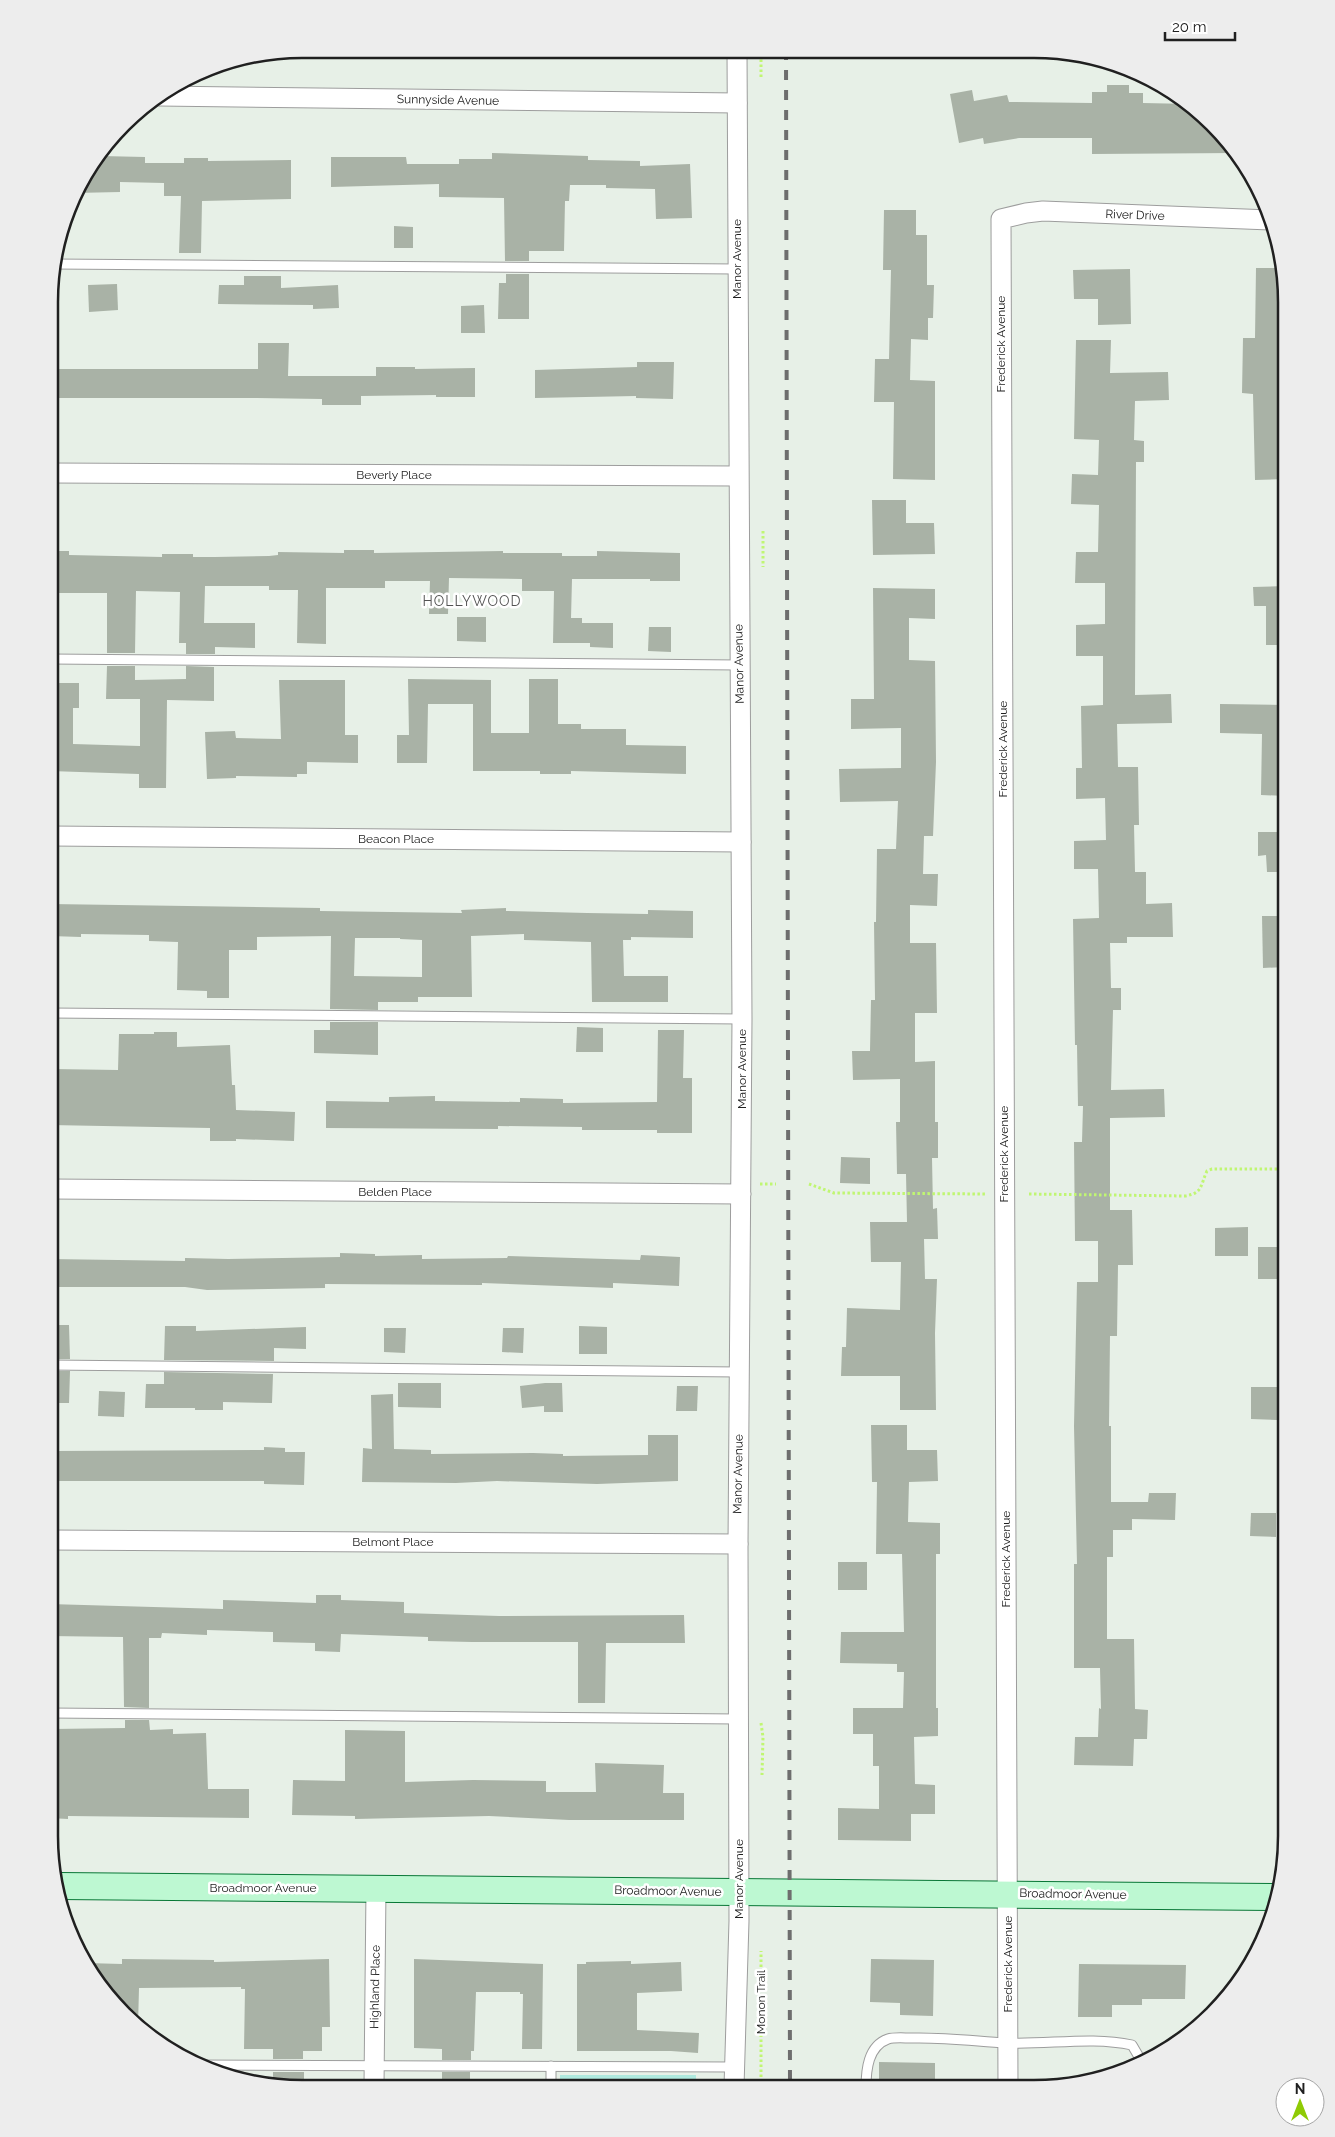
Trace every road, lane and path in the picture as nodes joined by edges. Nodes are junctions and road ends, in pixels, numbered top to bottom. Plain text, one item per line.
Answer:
1 (737, 58) edge
2 (170, 96) edge
3 (737, 103) junction
4 (1001, 219) joint
5 (1264, 220) edge
6 (61, 264) edge
7 (737, 268) junction
8 (58, 473) edge
9 (738, 476) junction
10 (58, 659) edge
11 (739, 665) junction
12 (58, 836) edge
13 (741, 842) junction
14 (58, 1013) edge
15 (742, 1019) junction
16 (1278, 1169) edge
17 (809, 1184) dead end
18 (58, 1189) edge
19 (741, 1194) junction
20 (991, 1194) dead end
21 (1029, 1194) dead end
22 (58, 1365) edge
23 (739, 1372) junction
24 (58, 1540) edge
25 (738, 1544) junction
26 (58, 1713) edge
27 (738, 1719) junction
28 (63, 1886) edge
29 (376, 1888) junction
30 (739, 1892) junction
31 (1007, 1894) junction
32 (1270, 1897) edge
33 (762, 1945) dead end
34 (1008, 2043) junction
35 (1138, 2055) edge
36 (374, 2065) junction
37 (220, 2066) edge
38 (552, 2066) junction
39 (734, 2067) junction
40 (374, 2080) edge
41 (552, 2080) edge
42 (734, 2080) edge
43 (761, 2080) edge
44 (867, 2080) edge
45 (1008, 2080) edge

1 - 3 street, Manor Avenue
2 - 3 street, Sunnyside Avenue
3 - 7 street, Manor Avenue
4 - 5 street, River Drive
4 - 31 street, Frederick Avenue
6 - 7 lane
7 - 9 street, Manor Avenue
8 - 9 street, Beverly Place
9 - 11 street, Manor Avenue
10 - 11 lane
11 - 13 street, Manor Avenue
12 - 13 street, Beacon Place
13 - 15 street, Manor Avenue
14 - 15 lane
15 - 19 street, Manor Avenue
16 - 21 path
17 - 20 path
18 - 19 street, Belden Place
19 - 23 street, Manor Avenue
22 - 23 lane
23 - 25 street, Manor Avenue
24 - 25 street, Belmont Place
25 - 27 street, Manor Avenue
26 - 27 lane
27 - 30 street, Manor Avenue
28 - 29 street, Broadmoor Avenue
29 - 30 street, Broadmoor Avenue
29 - 36 street, Highland Place
30 - 31 street, Broadmoor Avenue
30 - 39 street, Manor Avenue
31 - 32 street, Broadmoor Avenue
31 - 34 street, Frederick Avenue
33 - 43 path, Monon Trail
34 - 35 lane
34 - 44 lane
34 - 45 street, Frederick Avenue
36 - 37 lane
36 - 38 lane
36 - 40 street, Highland Place
38 - 39 lane
38 - 41 lane
39 - 42 street, Manor Avenue

